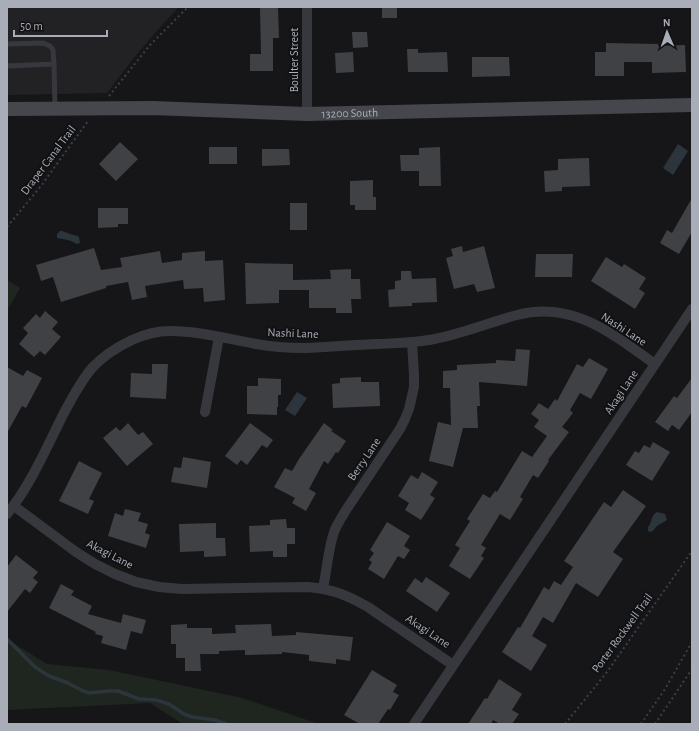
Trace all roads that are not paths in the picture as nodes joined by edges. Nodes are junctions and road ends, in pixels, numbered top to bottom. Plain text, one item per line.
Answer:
1 (307, 7) edge
2 (7, 44) edge
3 (54, 64) junction
4 (7, 66) edge
5 (692, 106) edge
6 (55, 109) junction
7 (7, 110) edge
8 (307, 114) junction
9 (692, 308) edge
10 (219, 337) junction
11 (412, 342) junction
12 (655, 364) junction
13 (205, 412) dead end
14 (10, 510) edge
15 (323, 588) junction
16 (453, 665) junction
17 (414, 724) edge

1 - 8 street, Boulter Street
2 - 3 lane
3 - 4 lane
3 - 6 lane
5 - 8 street, 13200 South
6 - 7 street, 13200 South
6 - 8 street, 13200 South
9 - 12 street, Akagi Lane
10 - 11 street, Nashi Lane
10 - 13 street
10 - 14 street, Nashi Lane
11 - 12 street, Nashi Lane
11 - 15 street, Berry Lane
12 - 16 street, Akagi Lane
14 - 15 street, Akagi Lane
15 - 16 street, Akagi Lane
16 - 17 street

